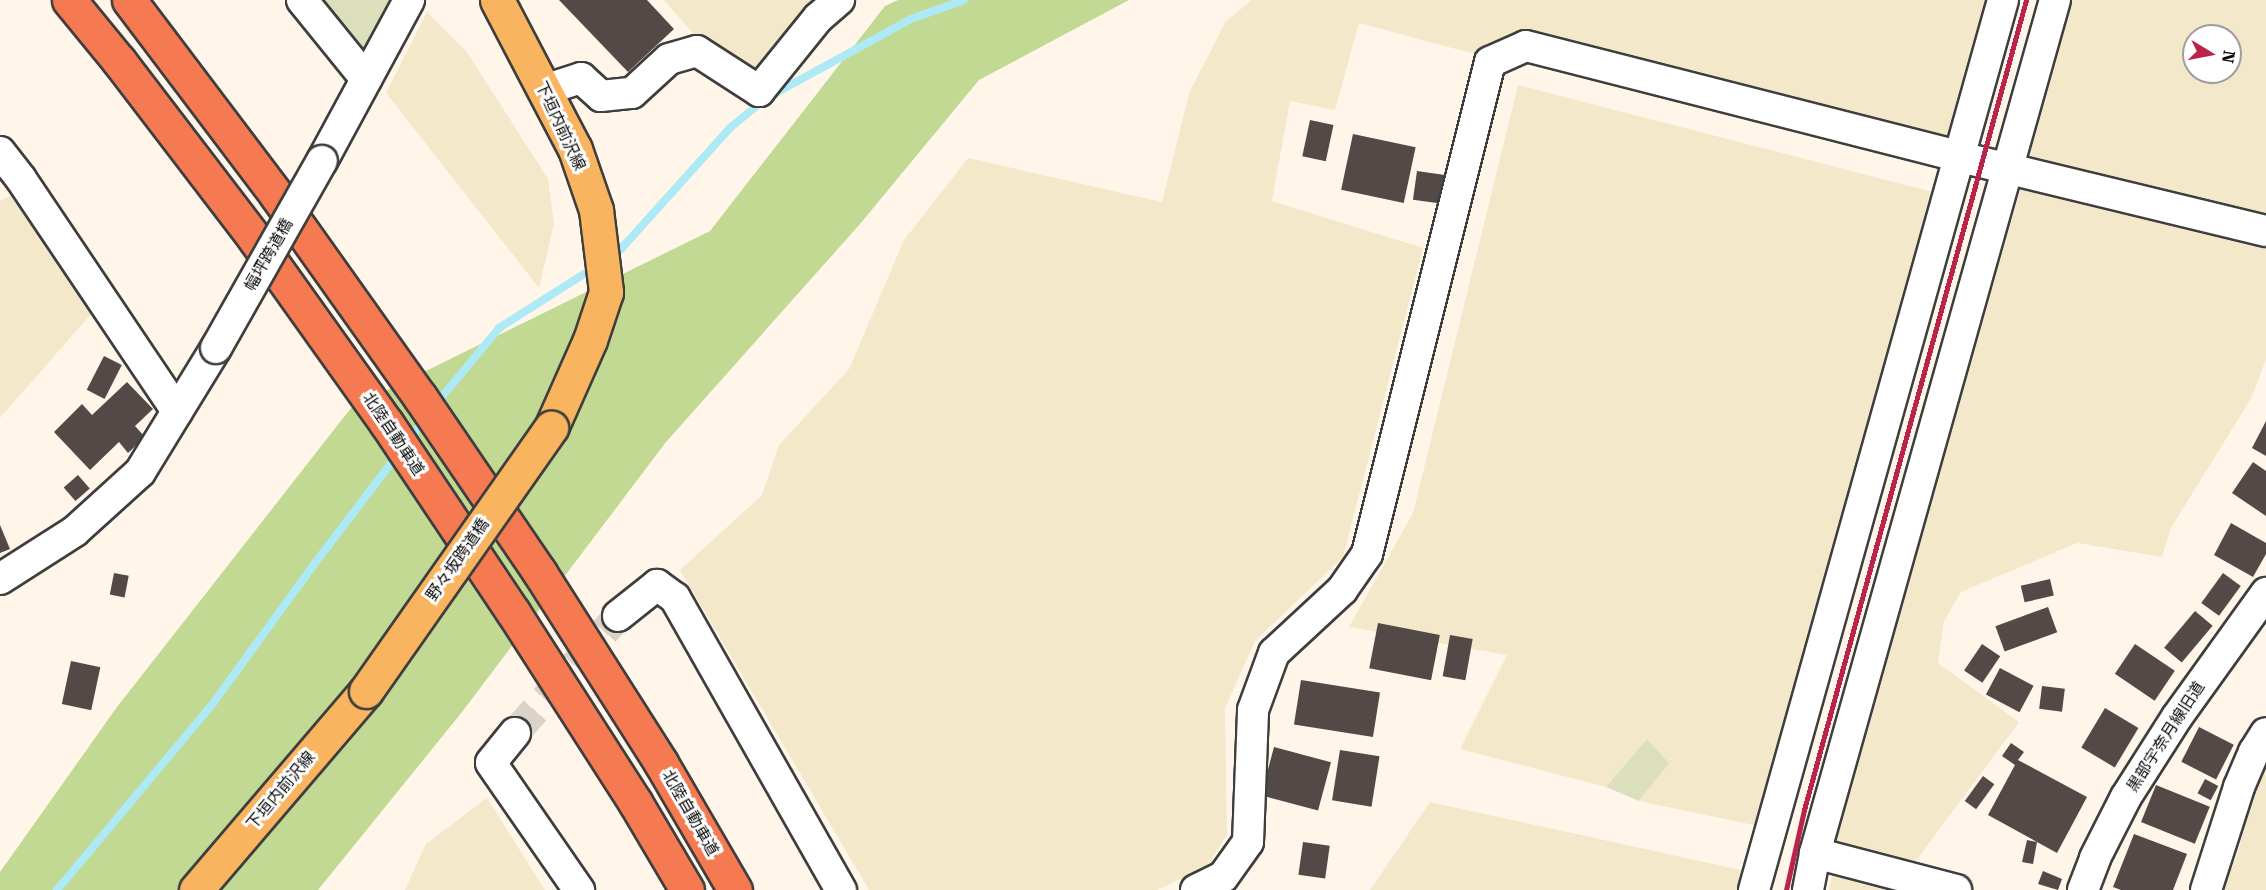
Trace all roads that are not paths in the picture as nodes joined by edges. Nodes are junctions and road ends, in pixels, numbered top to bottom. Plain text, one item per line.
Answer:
1 (69, 0) edge
2 (129, 0) edge
3 (302, 0) edge
4 (409, 0) edge
5 (497, 0) edge
6 (839, 0) edge
7 (2003, 0) edge
8 (2055, 0) edge
9 (366, 80) junction
10 (544, 90) junction
11 (0, 152) edge
12 (1960, 157) junction
13 (2010, 168) junction
14 (10, 184) edge
15 (2266, 231) edge
16 (177, 411) junction
17 (551, 428) joint
18 (0, 579) edge
19 (2266, 593) edge
20 (618, 616) tunnel mouth
21 (366, 692) joint
22 (515, 733) tunnel mouth
23 (2266, 733) edge
24 (1815, 853) junction
25 (196, 890) edge
26 (579, 890) edge
27 (687, 890) edge
28 (735, 890) edge
29 (840, 890) edge
30 (1196, 890) edge
31 (1754, 890) edge
32 (1808, 890) edge
33 (1956, 890) edge
34 (2083, 890) edge
35 (2206, 890) edge

1 - 27 highway, 北陸自動車道
2 - 28 highway, 北陸自動車道
3 - 9 street
4 - 9 street, 幅坪跨道橋
5 - 10 main road, 下垣内前沢線
6 - 10 street
7 - 12 street
8 - 13 street
9 - 16 street, 幅坪跨道橋, bridge
10 - 17 main road, 下垣内前沢線
11 - 14 street
12 - 13 street
12 - 30 street
12 - 31 street
13 - 15 street
13 - 24 street
14 - 16 street
16 - 18 street, 幅坪跨道橋
17 - 21 main road, 野々坂跨道橋, bridge
19 - 34 street, 黒部宇奈月線旧道
20 - 29 street
21 - 25 main road, 下垣内前沢線
22 - 26 street
23 - 35 street
24 - 32 street
24 - 33 street

